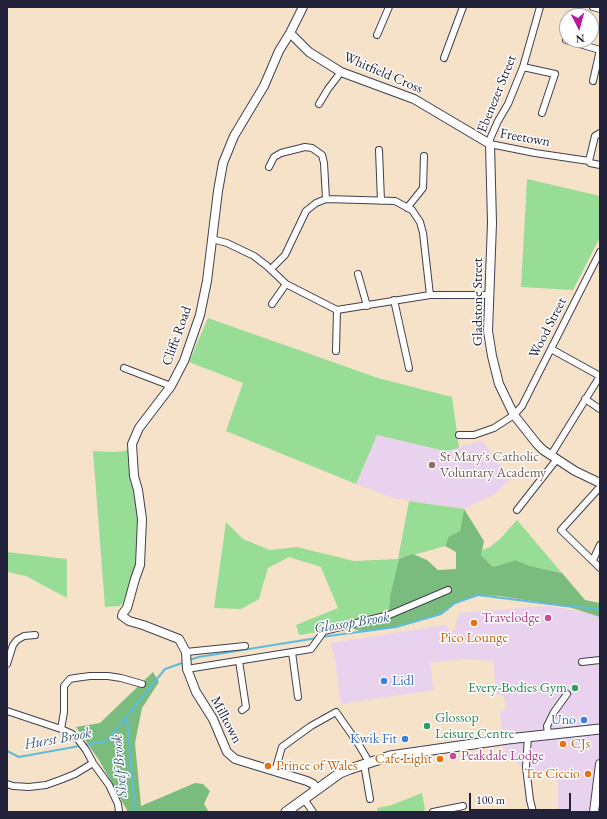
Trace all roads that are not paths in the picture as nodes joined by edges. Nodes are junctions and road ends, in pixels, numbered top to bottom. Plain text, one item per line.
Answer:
1 (388, 7) edge
2 (463, 7) edge
3 (540, 7) edge
4 (593, 7) edge
5 (600, 9) edge
6 (301, 10) edge
7 (290, 33) junction
8 (377, 35) dead end
9 (600, 50) edge
10 (444, 58) dead end
11 (523, 67) junction
12 (341, 72) junction
13 (593, 81) dead end
14 (319, 104) dead end
15 (542, 113) dead end
16 (600, 133) edge
17 (490, 144) junction
18 (378, 150) dead end
19 (424, 156) dead end
20 (589, 161) junction
21 (600, 165) edge
22 (269, 167) dead end
23 (326, 198) junction
24 (381, 201) junction
25 (407, 208) junction
26 (212, 239) junction
27 (600, 252) edge
28 (271, 269) junction
29 (358, 274) dead end
30 (286, 284) junction
31 (430, 295) junction
32 (489, 295) junction
33 (394, 300) junction
34 (272, 304) dead end
35 (367, 306) junction
36 (336, 310) junction
37 (551, 349) junction
38 (336, 351) dead end
39 (124, 368) dead end
40 (409, 368) dead end
41 (600, 376) edge
42 (171, 386) junction
43 (585, 399) junction
44 (600, 409) edge
45 (514, 415) junction
46 (459, 435) dead end
47 (554, 457) junction
48 (600, 483) edge
49 (600, 487) edge
50 (517, 510) dead end
51 (600, 546) edge
52 (593, 560) junction
53 (600, 568) edge
54 (448, 590) dead end
55 (35, 634) dead end
56 (245, 646) dead end
57 (292, 652) junction
58 (186, 653) junction
59 (600, 660) edge
60 (239, 661) junction
61 (582, 662) dead end
62 (7, 664) edge
63 (188, 666) junction
64 (142, 684) dead end
65 (567, 694) dead end
66 (298, 697) dead end
67 (242, 710) dead end
68 (7, 711) edge
69 (61, 729) junction
70 (600, 729) edge
71 (548, 734) junction
72 (528, 736) junction
73 (93, 763) junction
74 (367, 763) junction
75 (600, 764) edge
76 (275, 771) junction
77 (7, 784) edge
78 (599, 787) edge
79 (317, 790) junction
80 (304, 799) junction
81 (370, 799) dead end
82 (463, 806) dead end
83 (119, 812) edge
84 (286, 812) edge
85 (312, 812) edge
86 (433, 812) edge
87 (533, 812) edge
88 (594, 812) edge

1 - 8 street
2 - 10 street
3 - 11 street, Ebenezer Street
4 - 5 street
6 - 7 street, Cliffe Road
7 - 12 street, Whitfield Cross
7 - 26 street, Cliffe Road
9 - 13 street
11 - 15 street
11 - 17 street, Ebenezer Street
12 - 14 street
12 - 17 street, Whitfield Cross
16 - 20 street
17 - 20 street, Freetown
17 - 32 street, Gladstone Street
18 - 24 street
19 - 25 street
20 - 21 street
22 - 23 street
23 - 24 street
23 - 28 street
24 - 25 street
25 - 31 street
26 - 28 street
26 - 42 street, Cliffe Road
27 - 37 street, Wood Street
28 - 30 street
29 - 35 street
30 - 34 street
30 - 36 street
31 - 32 street
31 - 33 street
32 - 45 street, Gladstone Street
33 - 35 street
33 - 40 street
35 - 36 street
36 - 38 street
37 - 41 street
37 - 45 street, Wood Street
39 - 42 street
41 - 43 street
42 - 58 street, Cliffe Road
43 - 44 street
43 - 47 street
45 - 46 street
45 - 47 street, Gladstone Street
47 - 48 street, Gladstone Street
47 - 50 street
49 - 52 street
51 - 52 street
52 - 53 street
54 - 57 street
55 - 62 street
56 - 58 street
57 - 60 street
57 - 66 street
58 - 63 street, Milltown
59 - 61 street
60 - 63 street
60 - 67 street
63 - 76 street, Milltown
64 - 69 street
65 - 71 street
68 - 69 street
69 - 73 street
70 - 71 main road
71 - 72 main road
72 - 74 main road
72 - 87 street
73 - 77 street
73 - 83 street
74 - 76 street
74 - 79 main road
74 - 81 street
75 - 78 street
76 - 79 street, Milltown
78 - 88 street
79 - 80 main road
80 - 84 main road
80 - 85 street
82 - 86 street

